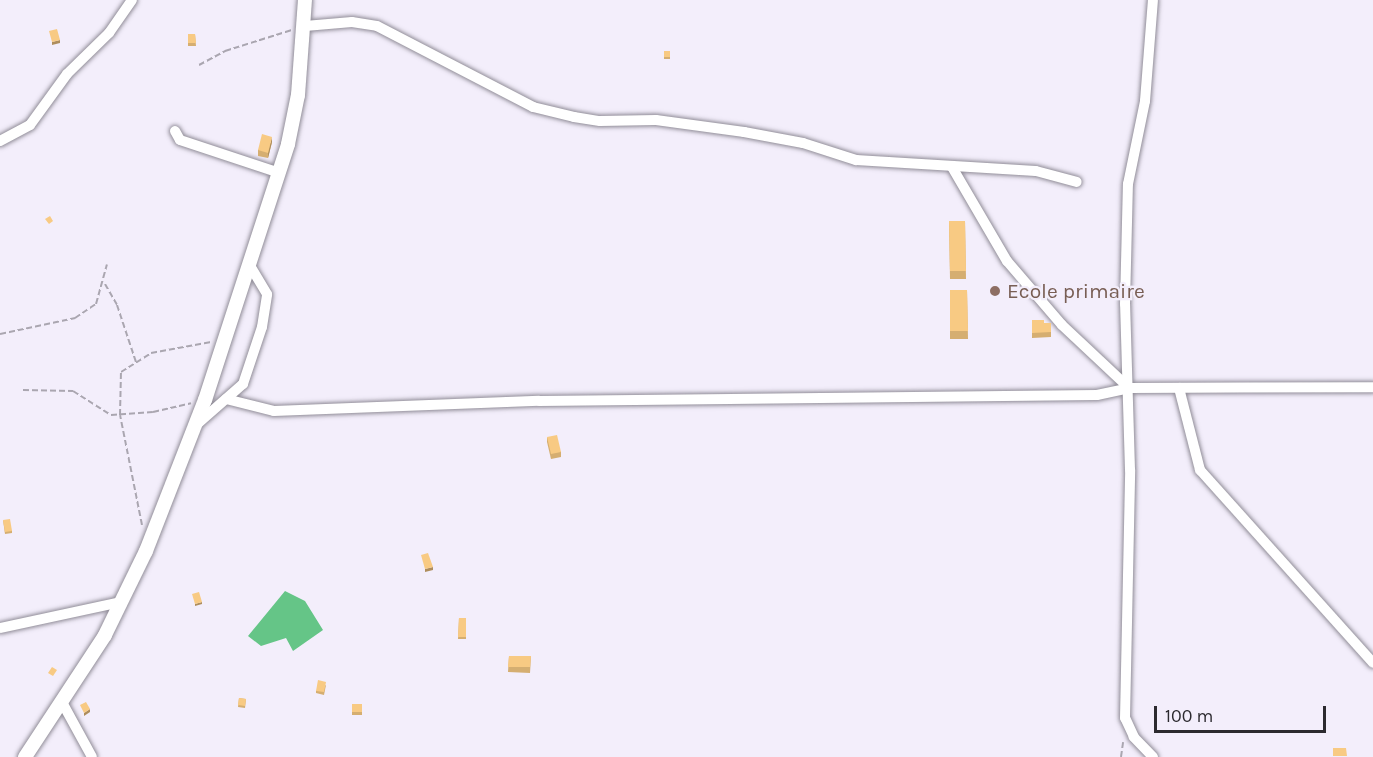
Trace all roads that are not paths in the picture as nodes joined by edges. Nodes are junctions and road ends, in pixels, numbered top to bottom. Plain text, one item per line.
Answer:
1 (132, 0) edge
2 (305, 0) edge
3 (1153, 0) edge
4 (305, 27) junction
5 (175, 131) dead end
6 (0, 141) edge
7 (952, 167) junction
8 (280, 173) junction
9 (1077, 182) dead end
10 (251, 267) junction
11 (1373, 387) edge
12 (1129, 388) junction
13 (1179, 388) junction
14 (226, 399) junction
15 (195, 426) junction
16 (121, 602) junction
17 (0, 628) edge
18 (1373, 663) edge
19 (63, 704) junction
20 (25, 757) edge
21 (92, 757) edge
22 (1153, 757) edge

1 - 6 street
2 - 4 street
3 - 12 street
4 - 7 street
4 - 8 street
5 - 8 street
7 - 9 street
7 - 12 street
8 - 10 street
10 - 14 street
10 - 15 street
11 - 13 street
12 - 13 street
12 - 14 street
12 - 22 street
13 - 18 street
14 - 15 street
15 - 16 street
16 - 17 street
16 - 19 street
19 - 20 street
19 - 21 street

